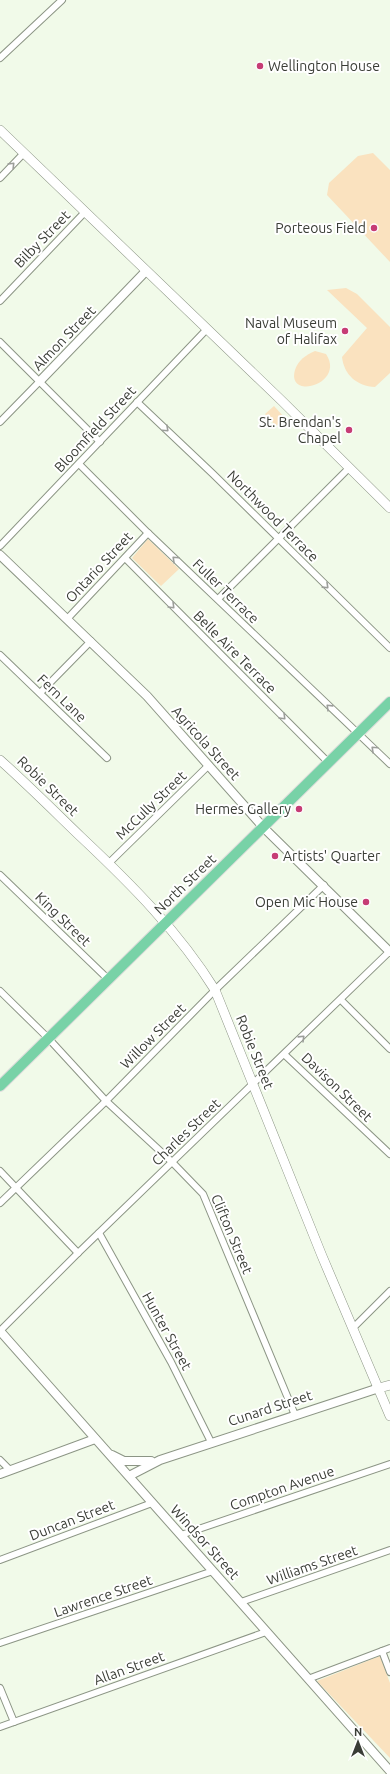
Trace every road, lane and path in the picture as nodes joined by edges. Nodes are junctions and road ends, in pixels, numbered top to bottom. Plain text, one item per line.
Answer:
1 (62, 0) edge
2 (0, 58) edge
3 (0, 130) edge
4 (24, 153) junction
5 (0, 178) edge
6 (85, 212) junction
7 (146, 271) junction
8 (0, 301) edge
9 (207, 329) junction
10 (0, 342) edge
11 (40, 381) junction
12 (137, 402) junction
13 (0, 422) edge
14 (100, 442) junction
15 (79, 464) junction
16 (349, 468) junction
17 (390, 508) edge
18 (148, 533) junction
19 (278, 539) junction
20 (0, 546) edge
21 (0, 555) edge
22 (125, 558) junction
23 (218, 599) junction
24 (68, 618) junction
25 (91, 641) junction
26 (390, 648) edge
27 (0, 655) edge
28 (40, 693) junction
29 (390, 702) edge
30 (358, 734) junction
31 (107, 758) dead end
32 (0, 760) edge
33 (328, 763) junction
34 (390, 764) edge
35 (209, 765) junction
36 (264, 828) junction
37 (109, 863) junction
38 (0, 875) edge
39 (324, 885) junction
40 (166, 922) junction
41 (390, 951) edge
42 (109, 980) junction
43 (215, 990) junction
44 (0, 991) edge
45 (341, 1000) junction
46 (50, 1039) junction
47 (390, 1049) edge
48 (285, 1055) junction
49 (253, 1084) junction
50 (0, 1086) edge
51 (106, 1101) junction
52 (390, 1154) edge
53 (172, 1162) junction
54 (0, 1171) edge
55 (16, 1187) junction
56 (0, 1203) edge
57 (99, 1233) junction
58 (78, 1253) junction
59 (390, 1291) edge
60 (353, 1328) junction
61 (0, 1331) edge
62 (390, 1385) edge
63 (379, 1388) junction
64 (295, 1415) junction
65 (390, 1416) edge
66 (95, 1439) junction
67 (211, 1442) junction
68 (109, 1454) junction
69 (0, 1460) edge
70 (160, 1460) junction
71 (390, 1464) edge
72 (10, 1470) junction
73 (0, 1474) edge
74 (129, 1476) junction
75 (152, 1503) junction
76 (181, 1535) junction
77 (390, 1550) edge
78 (0, 1560) edge
79 (213, 1571) junction
80 (241, 1602) junction
81 (266, 1632) junction
82 (0, 1644) edge
83 (390, 1648) edge
84 (382, 1651) junction
85 (390, 1672) edge
86 (308, 1679) junction
87 (0, 1688) edge
88 (14, 1722) junction
89 (0, 1727) edge
90 (390, 1771) edge

1 - 2 street
3 - 4 main road
5 -> 4 street
4 - 6 main road
6 - 7 main road
6 - 8 street, Bilby Street
7 - 9 main road
7 - 11 street, Almon Street
9 - 12 street, Bloomfield Street
9 - 16 main road
10 - 11 street
11 - 13 street, Almon Street
11 - 14 street
12 - 14 street, Bloomfield Street
12 -> 19 street, Northwood Terrace
14 - 15 street, Bloomfield Street
15 - 18 street, Fuller Terrace
15 - 20 street, Bloomfield Street
16 - 17 main road
16 - 19 street
18 - 22 street, Ontario Street
23 -> 18 street, Fuller Terrace
19 - 23 street
19 -> 26 street, Northwood Terrace
21 - 24 street, Agricola Street
22 - 24 street, Ontario Street
22 -> 33 street, Belle Aire Terrace
30 -> 23 street, Fuller Terrace
24 - 25 street, Agricola Street
25 - 28 street
25 - 35 street, Agricola Street
27 - 28 street, Fern Lane
28 - 31 street, Fern Lane
29 - 30 main road, North Street
30 - 33 main road, North Street
34 -> 30 street, Fuller Terrace
32 - 37 main road, Robie Street
33 - 36 main road, North Street
35 - 36 street, Agricola Street
35 - 37 street, McCully Street
36 - 39 street, Agricola Street
36 - 40 main road, North Street
37 - 40 main road, Robie Street
38 - 42 street, King Street
39 - 41 street, Agricola Street
39 - 43 street, Willow Street
40 - 42 main road, North Street
40 - 43 main road, Robie Street
41 - 45 street, Charles Street
42 - 46 main road, North Street
43 - 49 main road, Robie Street
43 - 51 street, Willow Street
44 - 46 street, Clifton Street
45 - 47 street
48 -> 45 street, Charles Street
46 - 50 main road, North Street
46 - 51 street, Clifton Street
48 - 49 street, Charles Street
48 - 52 street, Davison Street
49 - 53 street, Charles Street
49 - 60 main road, Robie Street
51 - 53 street, Clifton Street
51 - 55 street, Willow Street
53 - 57 street, Charles Street
53 - 64 street, Clifton Street
54 - 55 street
55 - 56 street, Willow Street
55 - 58 street
57 - 58 street, Charles Street
57 - 67 street, Hunter Street
58 - 61 street, Charles Street
59 - 60 street
60 - 63 main road, Robie Street
61 - 66 street, Windsor Street
62 - 63 main road, Cunard Street
63 - 64 street, Cunard Street
63 - 65 main road, Robie Street
64 - 67 street, Cunard Street
66 - 68 street, Windsor Street
66 - 72 street
67 - 70 street, Cunard Street
68 - 70 street, Cunard Street
68 - 74 street, Windsor Street
69 - 72 street
70 - 74 street, Cunard Street
71 - 76 street, Compton Avenue
72 - 73 street
74 - 75 street, Windsor Street
75 - 76 street, Windsor Street
75 - 78 street, Duncan Street
76 - 79 street, Windsor Street
77 - 80 street, Williams Street
79 - 80 street, Windsor Street
79 - 82 street, Lawrence Street
80 - 81 street, Windsor Street
81 - 86 street, Windsor Street
81 - 88 street, Allan Street
83 - 84 street
84 - 85 street
84 - 86 street
86 - 90 street, Windsor Street
87 - 88 street
88 - 89 street, Allan Street

